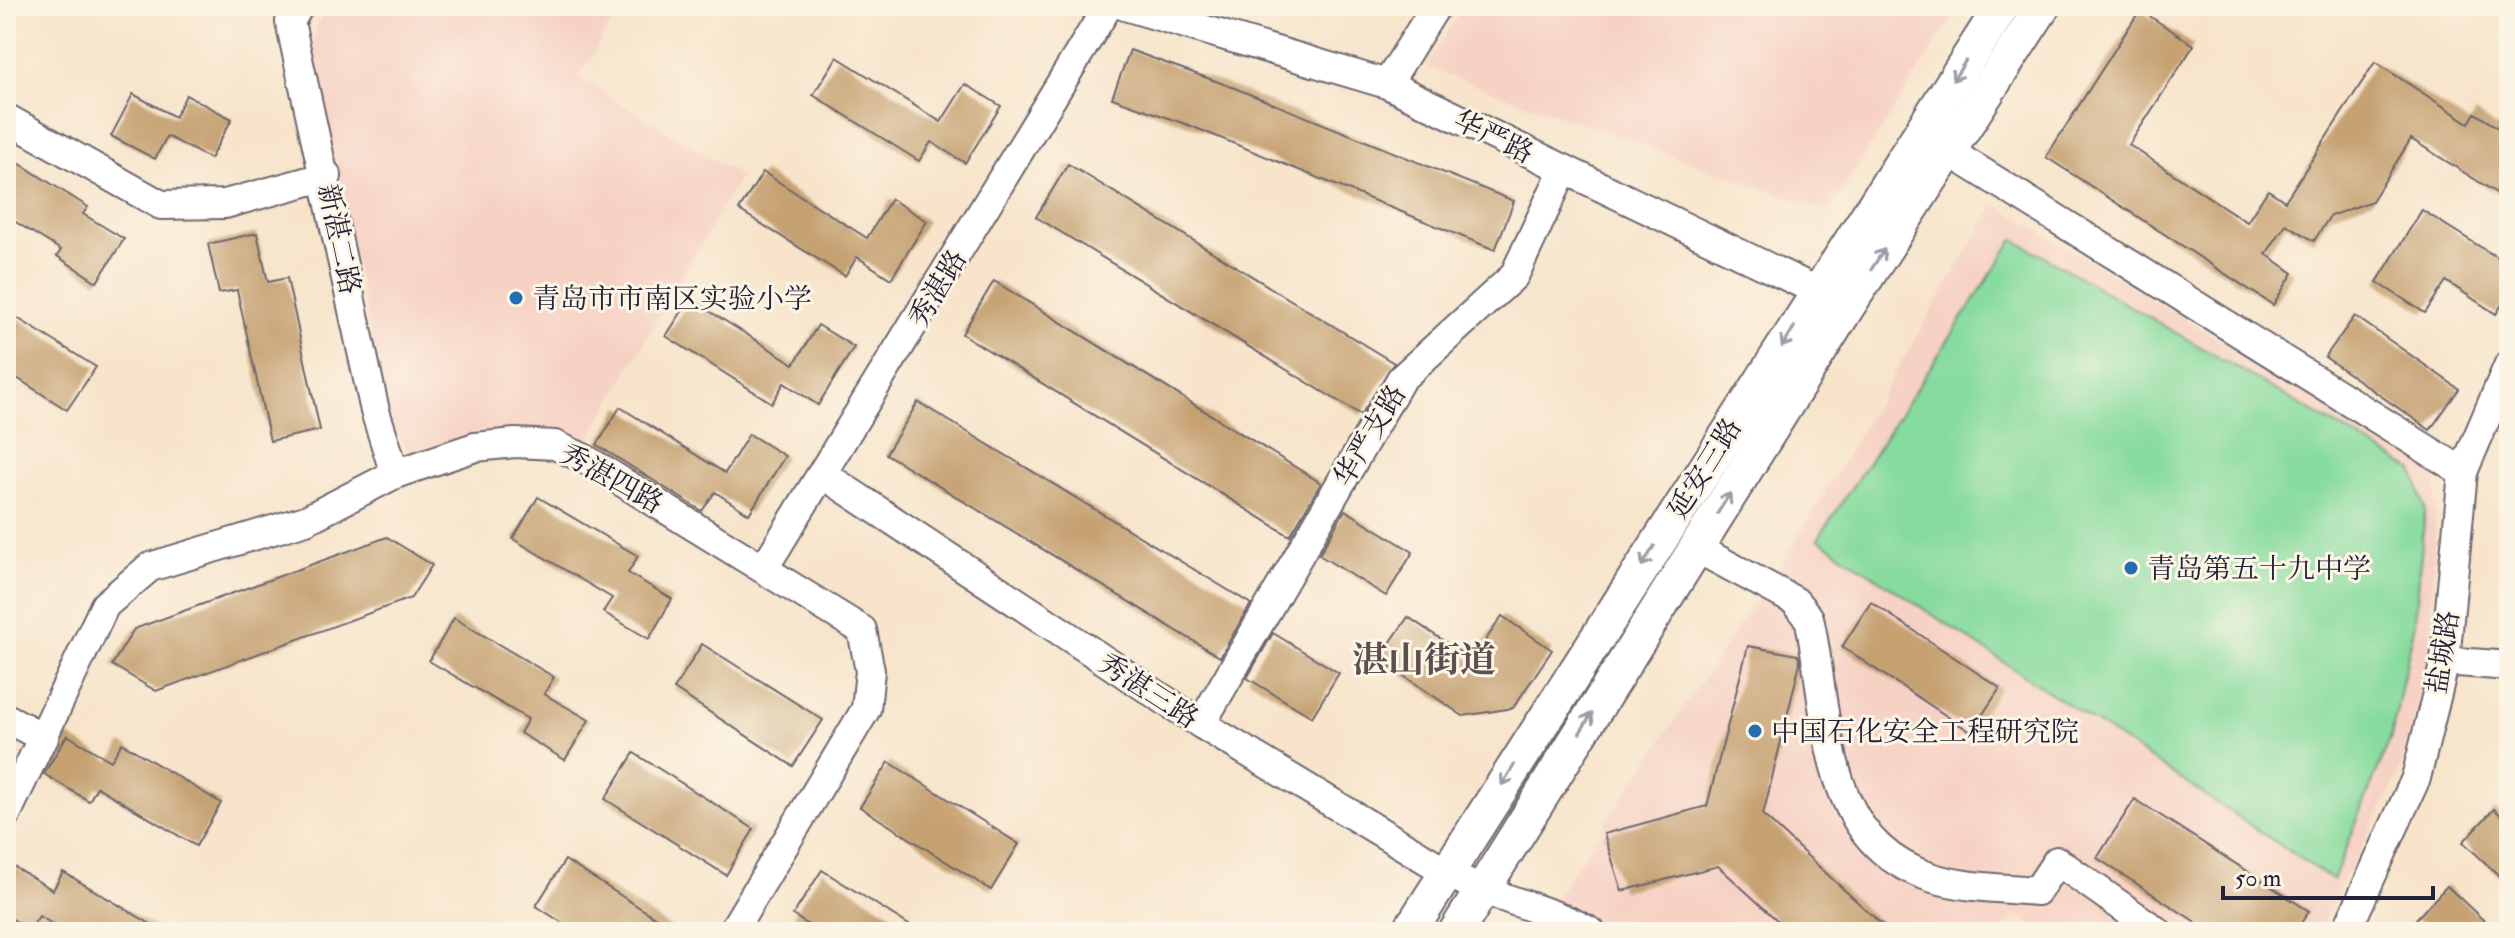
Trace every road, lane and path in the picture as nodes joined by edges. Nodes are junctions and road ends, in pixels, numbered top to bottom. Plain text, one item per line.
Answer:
1 (299, 6) edge
2 (1108, 6) edge
3 (1125, 6) edge
4 (1436, 6) edge
5 (2002, 6) edge
6 (2043, 6) edge
7 (1387, 84) junction
8 (6, 118) edge
9 (1948, 151) junction
10 (1564, 169) junction
11 (327, 176) junction
12 (1818, 290) junction
13 (1847, 307) junction
14 (2509, 364) edge
15 (2463, 472) junction
16 (395, 474) junction
17 (824, 475) junction
18 (1696, 548) junction
19 (764, 568) junction
20 (2445, 661) junction
21 (2509, 666) edge
22 (6, 718) edge
23 (1201, 724) junction
24 (44, 738) junction
25 (6, 815) edge
26 (1447, 872) junction
27 (1481, 892) junction
28 (732, 932) edge
29 (1409, 932) edge
30 (1456, 932) edge
31 (1591, 932) edge
32 (2158, 932) edge
33 (2346, 932) edge

1 - 11 street, 新湛二路
2 - 17 street, 秀湛路
3 - 7 street, 华严路
4 - 7 street
5 -> 12 main road, 延安三路
6 - 9 main road, 延安三路
7 - 10 street, 华严路
8 - 11 street
13 -> 9 main road, 延安三路
9 - 15 street
10 - 12 street, 华严路
10 - 23 street, 华严支路
11 - 16 street, 新湛二路
12 - 13 street, 华严路
12 -> 26 main road, 延安三路
18 -> 13 main road, 延安三路
14 - 15 street, 盐城路
15 - 20 street, 盐城路
16 - 19 street, 秀湛四路
16 - 24 street, 秀湛四路
17 - 19 street, 秀湛路
17 - 23 street, 秀湛三路
27 -> 18 main road, 延安三路
18 - 32 street
19 - 28 street, 秀湛四路
20 - 21 street
20 - 33 street, 盐城路
22 - 24 street
23 - 26 street, 秀湛三路
24 - 25 street
26 - 27 street, 秀湛三路
26 - 29 main road, 延安三路
27 - 30 main road, 延安三路
27 - 31 street, 秀湛三路

